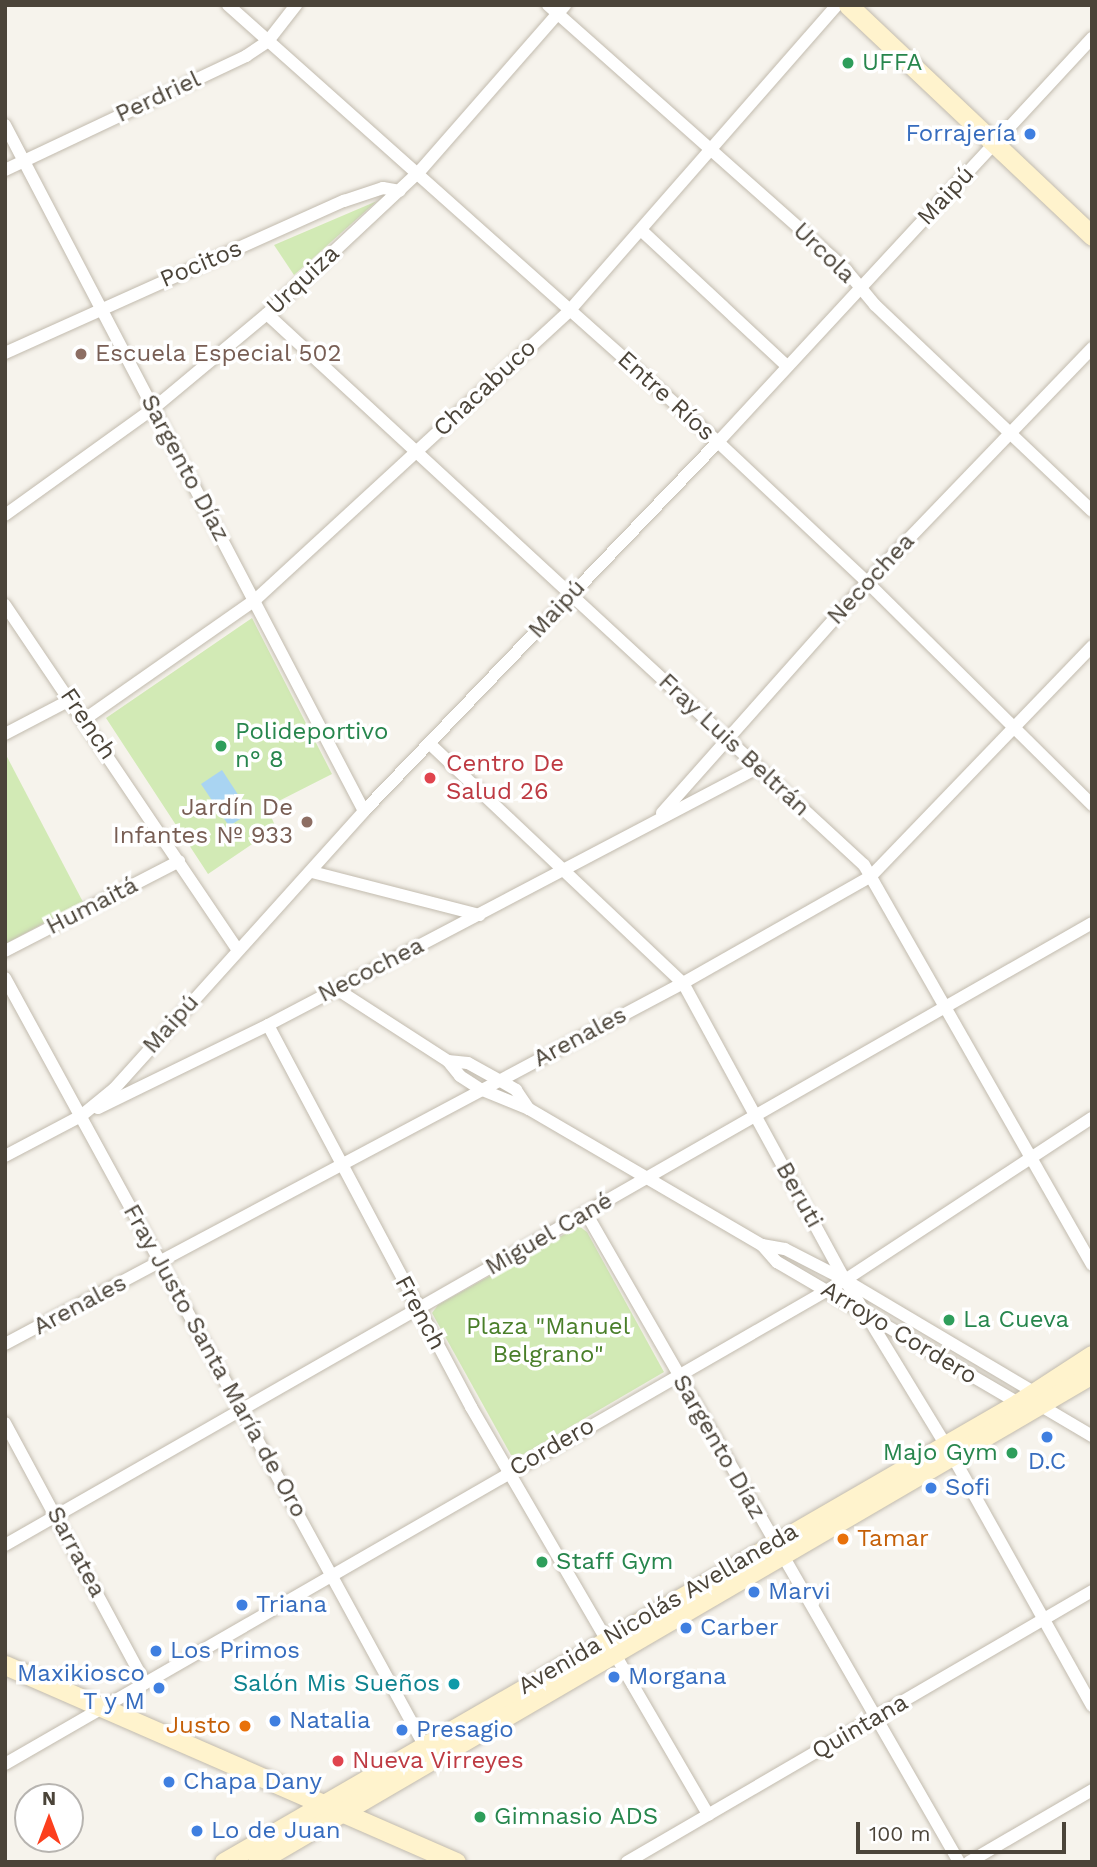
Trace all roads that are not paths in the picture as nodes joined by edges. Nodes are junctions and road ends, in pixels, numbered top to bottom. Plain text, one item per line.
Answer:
1 (228, 5) edge
2 (296, 5) edge
3 (837, 5) edge
4 (848, 5) edge
5 (557, 8) edge
6 (1092, 38) edge
7 (268, 41) junction
8 (5, 125) edge
9 (995, 143) junction
10 (712, 151) junction
11 (24, 160) junction
12 (5, 170) edge
13 (419, 172) junction
14 (400, 191) junction
15 (641, 230) junction
16 (1092, 236) edge
17 (860, 289) junction
18 (101, 307) junction
19 (570, 310) junction
20 (267, 314) junction
21 (1092, 348) edge
22 (5, 353) edge
23 (787, 366) junction
24 (154, 408) junction
25 (1009, 432) junction
26 (718, 442) junction
27 (416, 452) junction
28 (1092, 511) edge
29 (5, 515) edge
30 (867, 582) junction
31 (571, 593) junction
32 (255, 600) junction
33 (5, 605) edge
34 (1092, 646) edge
35 (72, 699) junction
36 (85, 719) junction
37 (1015, 726) junction
38 (5, 734) edge
39 (726, 738) junction
40 (430, 744) junction
41 (757, 768) junction
42 (1091, 804) edge
43 (365, 811) junction
44 (658, 818) junction
45 (179, 861) junction
46 (565, 870) junction
47 (312, 872) junction
48 (871, 876) junction
49 (480, 915) junction
50 (1092, 923) edge
51 (238, 950) junction
52 (5, 951) edge
53 (5, 978) edge
54 (683, 982) junction
55 (335, 988) junction
56 (944, 1007) junction
57 (268, 1025) junction
58 (447, 1061) junction
59 (499, 1080) junction
60 (480, 1089) junction
61 (529, 1110) junction
62 (81, 1116) junction
63 (755, 1116) junction
64 (1092, 1118) edge
65 (5, 1156) edge
66 (1029, 1158) junction
67 (343, 1166) junction
68 (646, 1178) junction
69 (586, 1213) junction
70 (762, 1245) junction
71 (160, 1263) junction
72 (1092, 1264) edge
73 (845, 1280) junction
74 (827, 1290) junction
75 (417, 1310) junction
76 (865, 1313) junction
77 (5, 1344) edge
78 (1092, 1355) edge
79 (1092, 1374) edge
80 (678, 1375) junction
81 (1040, 1400) junction
82 (1018, 1403) junction
83 (242, 1409) junction
84 (5, 1423) edge
85 (1092, 1436) edge
86 (949, 1451) junction
87 (509, 1472) junction
88 (55, 1514) junction
89 (5, 1545) edge
90 (778, 1549) junction
91 (332, 1575) junction
92 (1092, 1591) edge
93 (1042, 1620) junction
94 (611, 1648) junction
95 (5, 1665) edge
96 (145, 1683) junction
97 (1092, 1706) edge
98 (100, 1709) junction
99 (876, 1718) junction
100 (424, 1745) junction
101 (5, 1764) edge
102 (1092, 1790) edge
103 (323, 1804) junction
104 (342, 1813) junction
105 (708, 1815) junction
106 (224, 1862) edge
107 (257, 1862) edge
108 (456, 1862) edge
109 (627, 1862) edge
110 (959, 1862) edge
111 (970, 1862) edge

1 - 7 street, Entre Ríos
2 - 7 street, Perdriel
3 - 10 street, Chacabuco
4 - 9 main road
5 - 10 street, Urcola
5 - 13 street, Urquiza
6 - 9 street, Maipú
7 - 11 street, Perdriel
7 - 13 street, Entre Ríos
8 - 11 street, Sargento Díaz
9 - 16 main road
9 - 17 street, Maipú
10 - 15 street, Chacabuco
10 - 17 street, Urcola
11 - 12 street, Perdriel
11 - 18 street, Sargento Díaz
13 - 14 street, Urquiza
13 - 19 street, Entre Ríos
14 - 18 street, Pocitos
14 - 20 street, Urquiza
15 - 19 street, Chacabuco
15 - 23 street
17 - 23 street, Maipú
17 - 25 street, Urcola
18 - 22 street, Pocitos
18 - 24 street, Sargento Díaz
19 - 26 street, Entre Ríos
19 - 27 street, Chacabuco
20 - 24 street, Urquiza
20 - 27 street, Fray Luis Beltrán
21 - 25 street, Necochea
23 - 26 street, Maipú
24 - 29 street, Urquiza
24 - 32 street, Sargento Díaz
25 - 28 street, Urcola
25 - 30 street, Necochea
26 - 30 street, Entre Ríos
26 - 31 street, Maipú
27 - 31 street, Fray Luis Beltrán
27 - 32 street, Chacabuco
30 - 37 street, Entre Ríos
30 - 39 street, Necochea
31 - 39 street, Fray Luis Beltrán
31 - 40 street, Maipú
32 - 36 street, Chacabuco
32 - 43 street, Sargento Díaz
33 - 35 street, French
34 - 37 street, Arenales
35 - 36 street, French
35 - 38 street
36 - 45 street, French
37 - 42 street, Entre Ríos
37 - 48 street, Arenales
39 - 41 street, Fray Luis Beltrán
39 - 44 street, Necochea
40 - 43 street, Maipú
40 - 46 street, Beruti
41 - 44 street, Necochea
41 - 48 street, Fray Luis Beltrán
43 - 47 street, Maipú
44 - 46 street, Necochea
45 - 51 street, French
45 - 52 street, Humaitá
46 - 49 street, Necochea
46 - 54 street, Beruti
47 - 49 street
47 - 51 street, Maipú
48 - 54 street, Arenales
48 - 56 street, Fray Luis Beltrán
49 - 55 street, Necochea
50 - 56 street, Miguel Cané
51 - 62 street, Maipú
53 - 62 street, Fray Justo Santa María de Oro
54 - 59 street, Arenales
54 - 63 street, Beruti
55 - 57 street, Necochea
55 - 58 street, Arroyo Cordero
56 - 63 street, Miguel Cané
56 - 66 street, Fray Luis Beltrán
57 - 62 street, Necochea
57 - 67 street, French
58 - 59 street, Arroyo Cordero
58 - 60 street, Arroyo Cordero
59 - 60 street, Arenales
59 - 61 street, Arroyo Cordero
60 - 61 street, Arroyo Cordero
60 - 67 street, Arenales
61 - 68 street, Arroyo Cordero
62 - 65 street, Maipú
62 - 71 street, Fray Justo Santa María de Oro
63 - 68 street, Miguel Cané
63 - 73 street, Beruti
64 - 66 street, Cordero
66 - 72 street, Fray Luis Beltrán
66 - 73 street, Cordero
67 - 71 street, Arenales
67 - 75 street, French
68 - 69 street, Miguel Cané
68 - 70 street, Arroyo Cordero
69 - 75 street, Miguel Cané
69 - 80 street, Sargento Díaz
70 - 73 street, Arroyo Cordero
70 - 74 street, Arroyo Cordero
71 - 77 street, Arenales
71 - 83 street, Fray Justo Santa María de Oro
73 - 74 street, Cordero
73 - 76 street, Beruti
73 - 81 street, Arroyo Cordero
74 - 76 street, Arroyo Cordero
74 - 80 street, Cordero
75 - 83 street, Miguel Cané
75 - 87 street, French
76 - 82 street, Arroyo Cordero
76 - 86 street, Beruti
78 - 81 main road, Avenida Nicolás Avellaneda
79 - 81 main road, Avenida Nicolás Avellaneda
80 - 87 street, Cordero
80 - 90 street, Sargento Díaz
81 - 82 main road, Avenida Nicolás Avellaneda
81 - 85 street, Arroyo Cordero
81 - 86 main road, Avenida Nicolás Avellaneda
82 - 86 main road, Avenida Nicolás Avellaneda
83 - 88 street, Miguel Cané
83 - 91 street, Fray Justo Santa María de Oro
84 - 88 street, Sarratea
86 - 90 main road, Avenida Nicolás Avellaneda
86 - 93 street, Beruti
87 - 91 street, Cordero
87 - 94 street, French
88 - 89 street, Miguel Cané
88 - 96 street, Sarratea
90 - 94 main road, Avenida Nicolás Avellaneda
90 - 99 street, Sargento Díaz
91 - 96 street, Cordero
91 - 100 street, Fray Justo Santa María de Oro
92 - 93 street, Quintana
93 - 97 street, Beruti
93 - 99 street, Quintana
94 - 100 main road, Avenida Nicolás Avellaneda
94 - 104 main road, Avenida Nicolás Avellaneda
94 - 105 street, French
95 - 98 main road
96 - 98 street, Cordero
98 - 101 street, Cordero
98 - 103 main road
99 - 105 street, Quintana
99 - 110 street, Sargento Díaz
100 - 103 main road, Avenida Nicolás Avellaneda
102 - 111 street
103 - 104 main road
103 - 106 main road, Avenida Nicolás Avellaneda
104 - 107 main road, Avenida Nicolás Avellaneda
104 - 108 main road
105 - 109 street, Quintana

